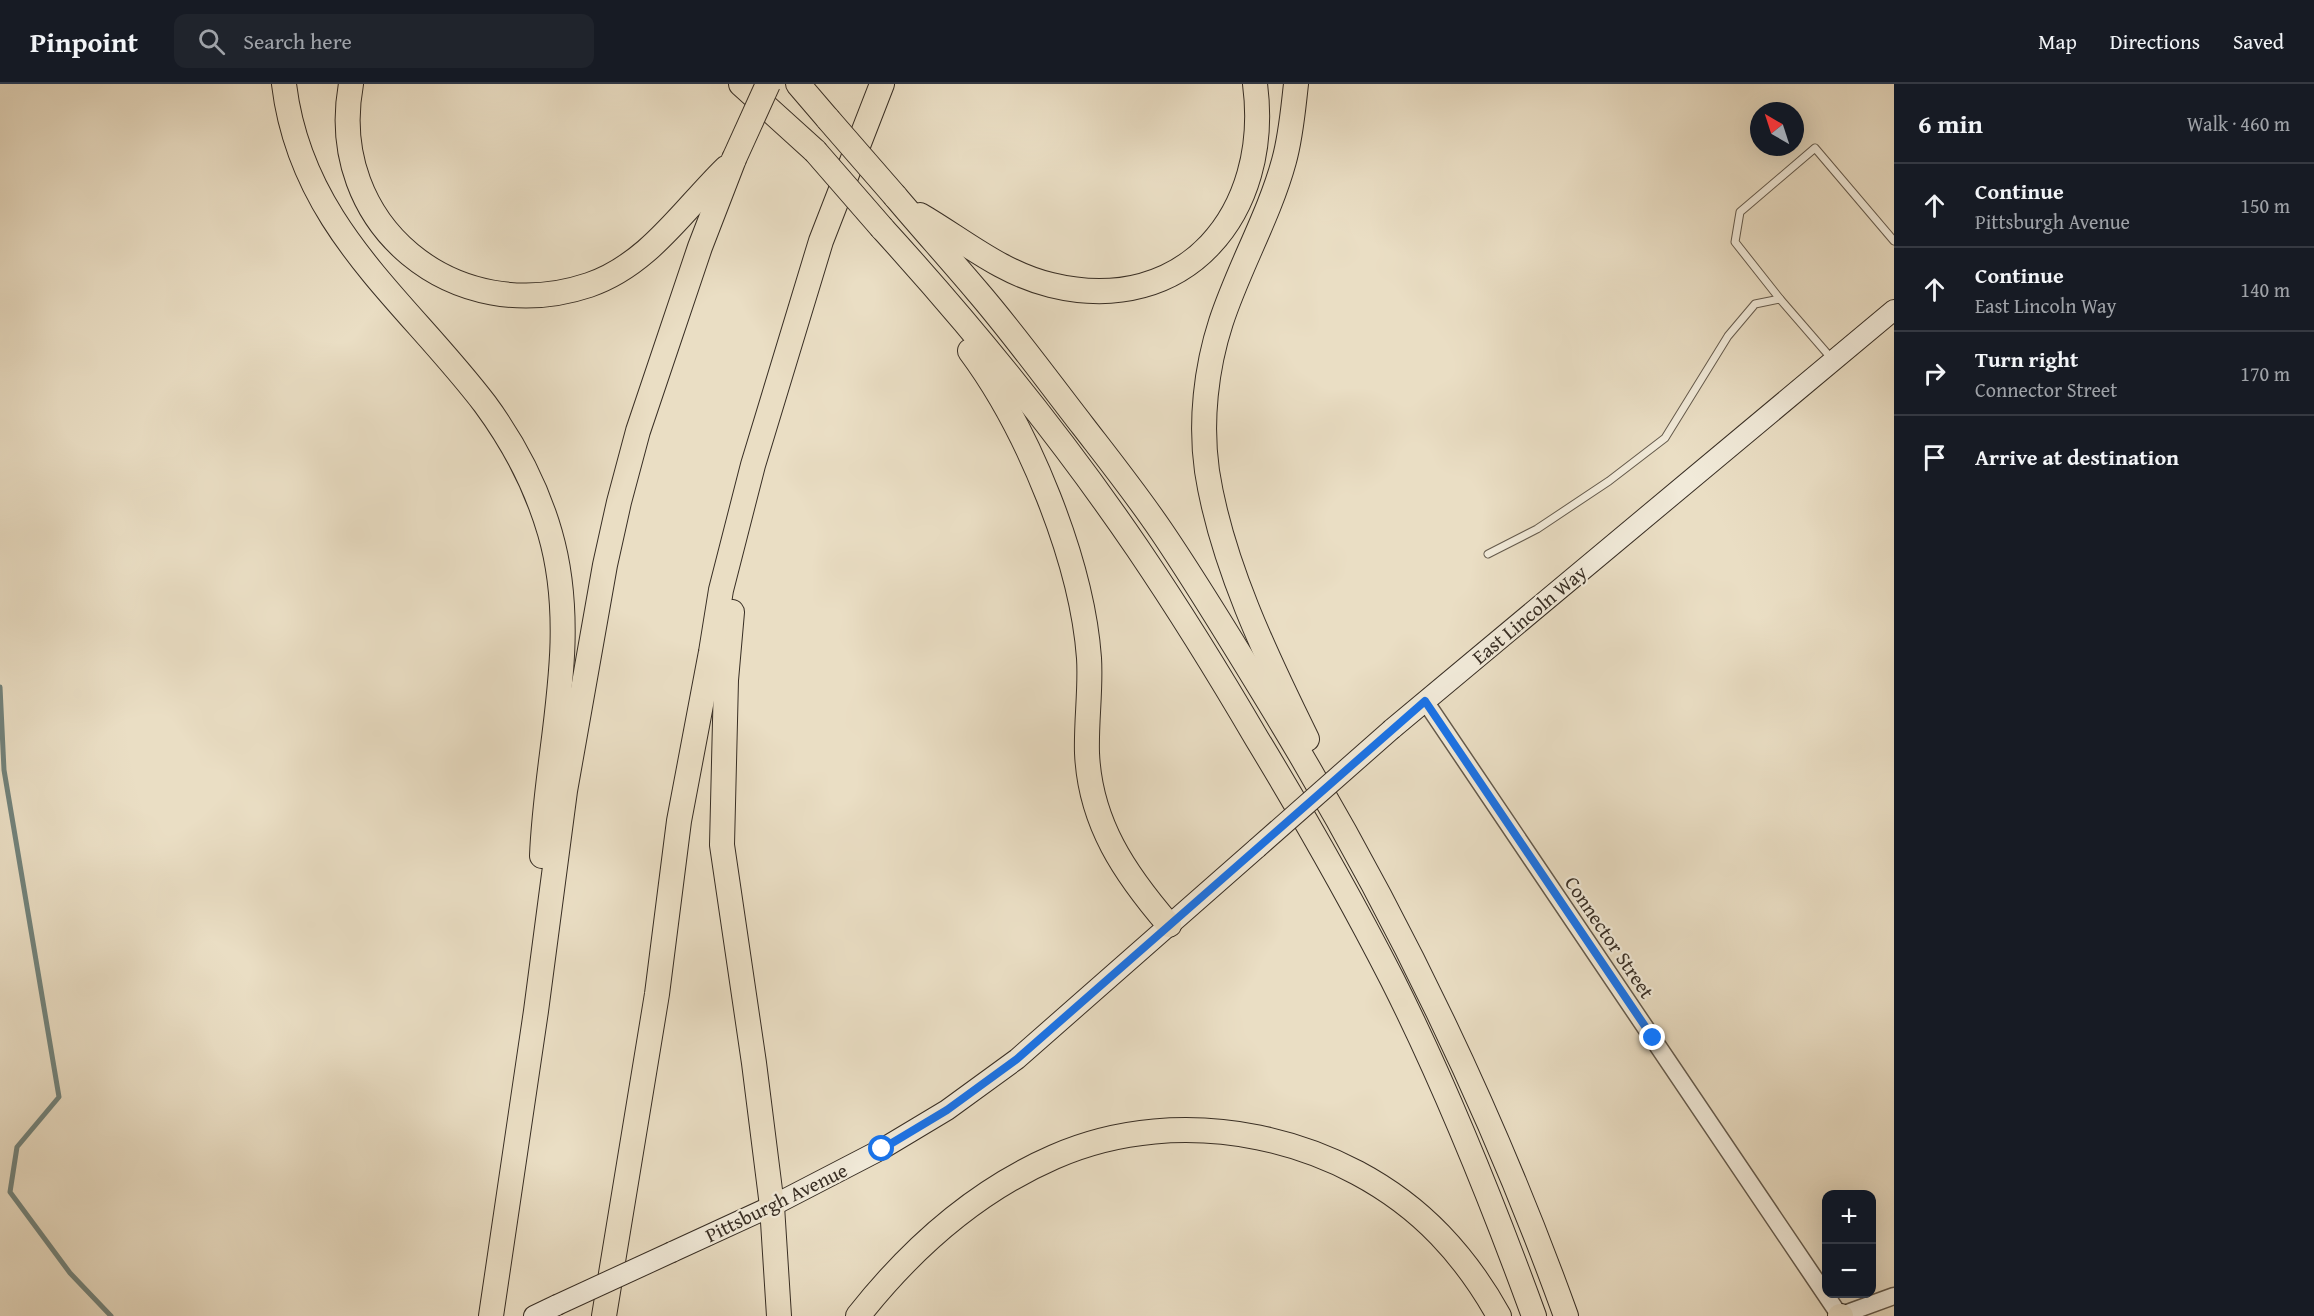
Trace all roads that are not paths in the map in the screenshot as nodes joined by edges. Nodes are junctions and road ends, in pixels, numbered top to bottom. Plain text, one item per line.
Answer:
1 (284, 84) edge
2 (351, 84) edge
3 (741, 84) edge
4 (759, 84) edge
5 (768, 84) edge
6 (798, 84) edge
7 (1255, 84) edge
8 (1296, 84) edge
9 (882, 87) edge
10 (814, 151) junction
11 (734, 159) junction
12 (898, 200) junction
13 (1894, 241) edge
14 (906, 255) junction
15 (1780, 299) junction
16 (1894, 310) edge
17 (1834, 362) junction
18 (753, 465) junction
19 (1488, 554) dead end
20 (1425, 701) junction
21 (1169, 926) junction
22 (536, 1011) junction
23 (1498, 1140) junction
24 (772, 1206) junction
25 (1894, 1296) edge
26 (491, 1316) edge
27 (534, 1316) edge
28 (604, 1316) edge
29 (779, 1316) edge
30 (858, 1316) edge
31 (1499, 1316) edge
32 (1534, 1316) edge
33 (1566, 1316) edge
34 (1840, 1316) edge

1 - 22 highway
2 - 11 highway
3 - 10 highway
4 - 10 highway
5 - 11 highway, bridge
6 - 12 highway, bridge
7 - 12 highway
8 - 23 highway
9 - 18 highway
10 - 14 highway, bridge
11 - 22 highway
12 - 23 highway
13 - 15 lane
14 - 21 highway
14 - 32 highway
15 - 17 lane
15 - 19 lane
16 - 17 main road, East Lincoln Way
17 - 20 main road, East Lincoln Way
18 - 24 highway
18 - 28 highway
20 - 21 main road, East Lincoln Way, bridge
20 - 34 street, Connector Street
21 - 24 main road, Pittsburgh Avenue
22 - 26 highway
23 - 33 highway
24 - 27 main road, Pittsburgh Avenue, bridge
24 - 29 highway
25 - 34 street
30 - 31 highway

